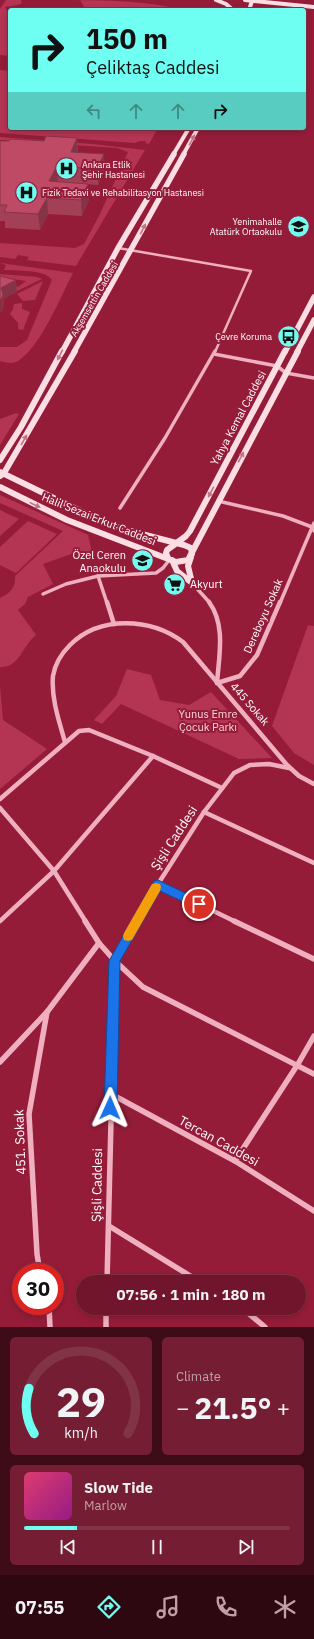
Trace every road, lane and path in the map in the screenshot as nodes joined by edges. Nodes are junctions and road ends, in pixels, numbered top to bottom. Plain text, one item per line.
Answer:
1 (216, 0) edge
2 (245, 0) edge
3 (252, 0) edge
4 (286, 0) edge
5 (314, 2) edge
6 (264, 3) edge
7 (314, 7) edge
8 (231, 8) edge
9 (188, 130) edge
10 (197, 130) edge
11 (118, 248) junction
12 (132, 250) junction
13 (314, 297) edge
14 (314, 320) edge
15 (214, 354) junction
16 (277, 366) junction
17 (286, 372) junction
18 (314, 378) edge
19 (0, 460) edge
20 (1, 474) edge
21 (0, 487) edge
22 (218, 501) junction
23 (120, 508) dead end
24 (313, 527) edge
25 (176, 544) junction
26 (192, 556) junction
27 (170, 559) junction
28 (98, 576) junction
29 (192, 583) junction
30 (43, 594) dead end
31 (114, 624) junction
32 (217, 683) junction
33 (65, 742) junction
34 (153, 756) junction
35 (289, 768) junction
36 (314, 784) edge
37 (222, 788) junction
38 (0, 799) edge
39 (0, 808) edge
40 (204, 812) junction
41 (314, 863) edge
42 (54, 871) junction
43 (158, 884) junction
44 (0, 921) edge
45 (99, 942) junction
46 (314, 959) edge
47 (114, 961) junction
48 (47, 1012) junction
49 (314, 1036) edge
50 (0, 1062) edge
51 (298, 1064) junction
52 (314, 1074) edge
53 (111, 1094) junction
54 (235, 1161) junction
55 (314, 1211) edge
56 (109, 1226) junction
57 (38, 1263) edge
58 (107, 1275) edge
59 (189, 1275) edge
60 (49, 1315) edge
61 (106, 1315) edge
62 (250, 1315) edge
63 (50, 1327) edge
64 (106, 1327) edge
65 (265, 1327) edge

1 - 8 main road
2 - 3 main road
3 - 6 main road
4 - 5 main road
6 - 7 main road
9 - 11 main road, Akşemsettin Caddesi
12 -> 10 main road, Akşemsettin Caddesi
11 - 12 street
11 -> 19 main road, Akşemsettin Caddesi
12 - 15 street
20 -> 12 main road, Akşemsettin Caddesi
13 - 16 main road, Yahya Kemal Caddesi
14 - 17 main road, Yahya Kemal Caddesi
15 - 16 street
15 - 23 street
16 - 17 street
16 -> 25 main road, Yahya Kemal Caddesi
17 - 18 street
22 -> 17 main road, Yahya Kemal Caddesi
20 - 25 main road, Halil Sezai Erkut Caddesi
21 -> 27 main road, Halil Sezai Erkut Caddesi
22 - 24 street
22 - 26 main road, Yahya Kemal Caddesi
24 - 32 street, Dereboyu Sokak
25 - 26 main road, Halil Sezai Erkut Caddesi
25 - 27 main road, Halil Sezai Erkut Caddesi
26 - 27 main road, Halil Sezai Erkut Caddesi
26 - 29 main road
27 - 28 street
27 - 29 main road, 445 Sokak
28 - 30 street
28 - 31 street
29 - 32 street, 445 Sokak
31 - 32 street
31 - 33 street
32 - 35 street, 445 Sokak
33 - 34 street
33 - 38 street
34 - 37 street
34 - 42 street
35 - 36 street, 445 Sokak
35 - 37 street, Şişli Caddesi
37 - 40 street, Şişli Caddesi
39 - 42 street
40 - 41 street
40 - 43 street, Şişli Caddesi
42 - 44 street
42 - 45 street
43 - 46 street
43 - 47 street, Şişli Caddesi
45 - 47 street
45 - 48 street
47 - 51 street
47 - 53 street, Şişli Caddesi
48 - 50 street
48 - 57 street, 451. Sokak
49 - 51 street
51 - 52 street
51 - 54 street
53 - 54 street, Tercan Caddesi
53 - 56 street, Şişli Caddesi
54 - 55 street, Tercan Caddesi
56 - 58 street, Şişli Caddesi
56 - 59 street
60 - 63 street
61 - 64 street
62 - 65 street

